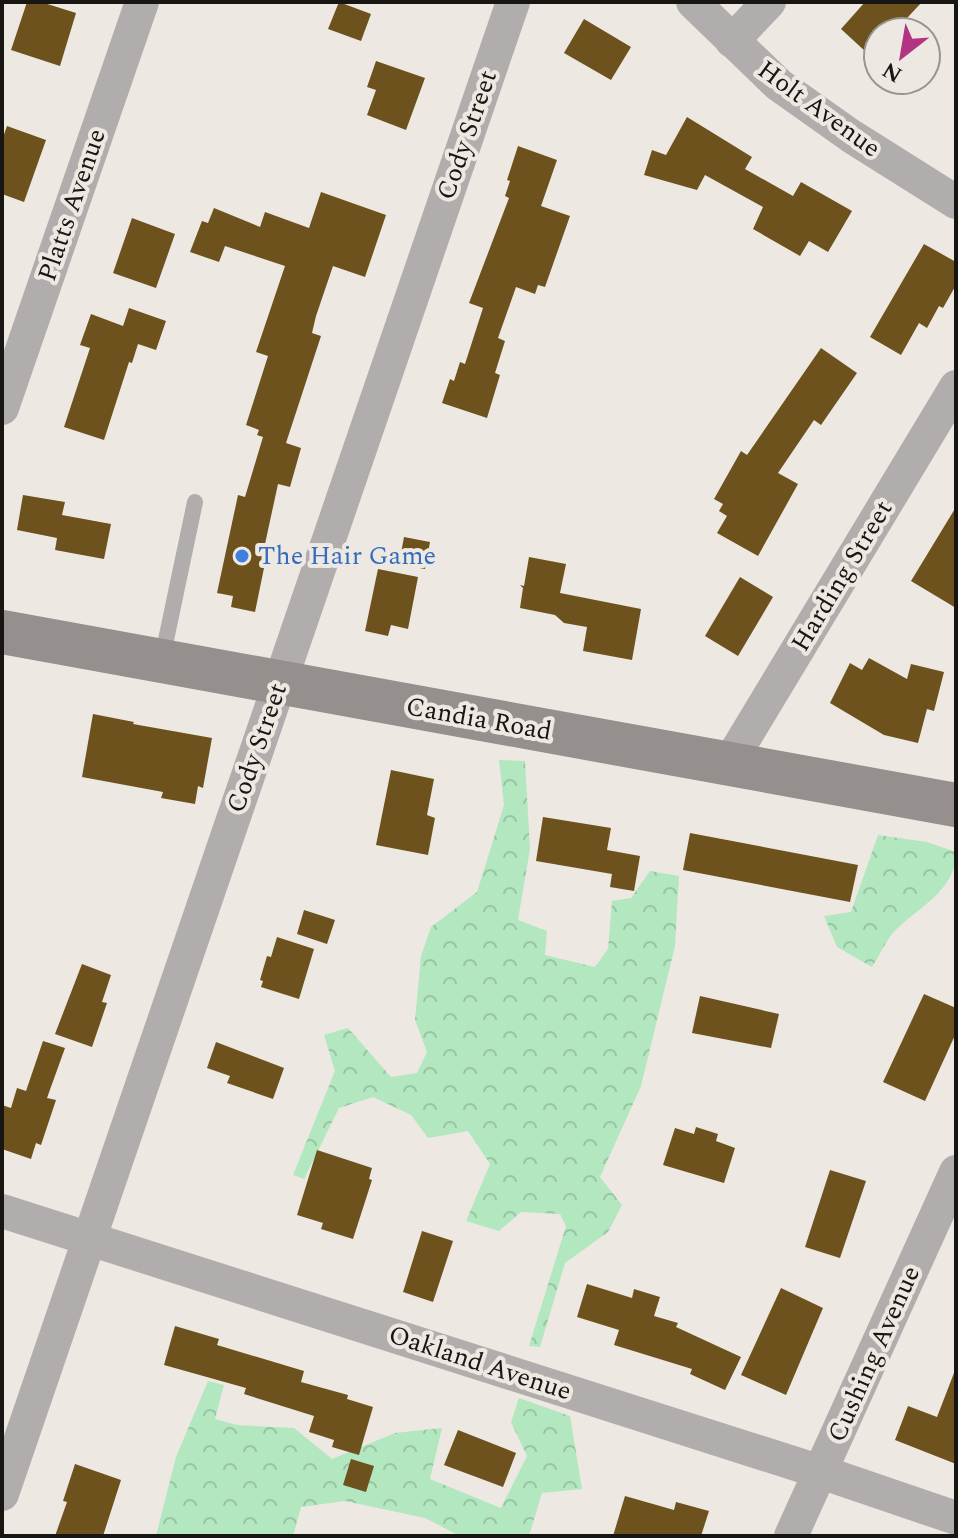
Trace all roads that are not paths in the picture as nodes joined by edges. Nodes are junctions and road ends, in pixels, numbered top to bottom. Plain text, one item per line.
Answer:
1 (142, 2) edge
2 (513, 2) edge
3 (693, 2) edge
4 (769, 2) edge
5 (732, 41) junction
6 (956, 202) edge
7 (956, 387) edge
8 (2, 408) edge
9 (195, 502) dead end
10 (2, 632) edge
11 (161, 661) junction
12 (279, 682) junction
13 (728, 765) junction
14 (956, 805) edge
15 (956, 1172) edge
16 (2, 1211) edge
17 (91, 1238) junction
18 (821, 1472) junction
19 (2, 1494) edge
20 (956, 1518) edge
21 (791, 1536) edge

1 - 8 street, Platts Avenue
2 - 12 street, Cody Street
3 - 5 street, Holt Avenue
4 - 5 street
5 - 6 street, Holt Avenue
7 - 13 street, Harding Street
9 - 11 lane
10 - 11 main road, Candia Road
11 - 12 main road, Candia Road
12 - 13 main road, Candia Road
12 - 17 street, Cody Street
13 - 14 main road, Candia Road
15 - 18 street, Cushing Avenue
16 - 17 street, Oakland Avenue
17 - 18 street, Oakland Avenue
17 - 19 street, Cody Street
18 - 20 street, Oakland Avenue
18 - 21 street, Cushing Avenue

